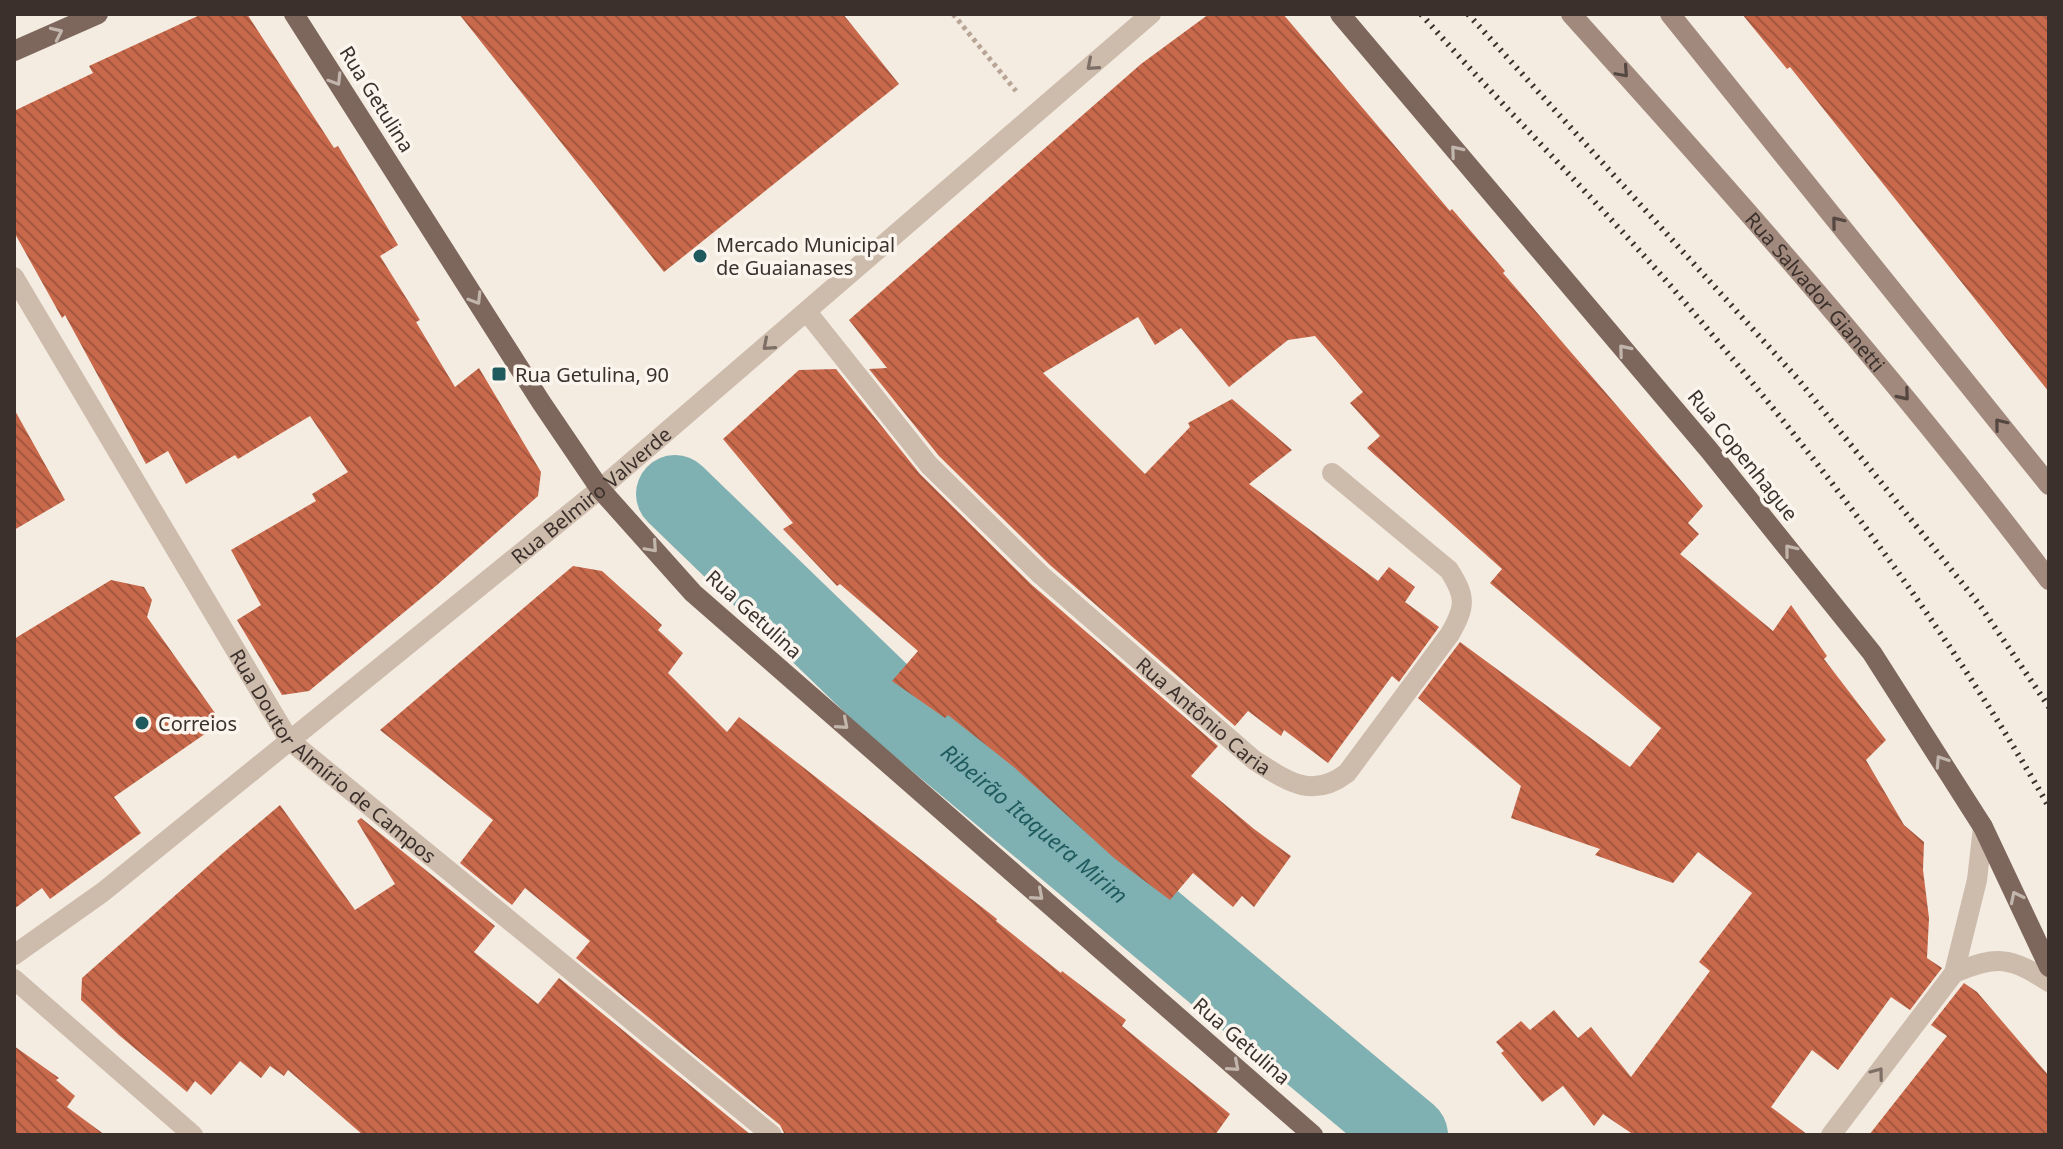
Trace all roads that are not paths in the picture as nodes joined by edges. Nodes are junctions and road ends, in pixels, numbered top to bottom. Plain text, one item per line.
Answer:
1 (98, 14) edge
2 (294, 14) edge
3 (1151, 14) edge
4 (1340, 14) edge
5 (1571, 14) edge
6 (1670, 14) edge
7 (14, 51) edge
8 (14, 277) edge
9 (807, 312) junction
10 (1332, 473) dead end
11 (2049, 485) edge
12 (600, 489) junction
13 (2049, 580) edge
14 (289, 740) junction
15 (1983, 827) junction
16 (14, 955) edge
17 (2049, 967) edge
18 (1954, 973) junction
19 (14, 979) edge
20 (2049, 982) edge
21 (193, 1135) edge
22 (772, 1135) edge
23 (1313, 1135) edge
24 (1831, 1135) edge

7 -> 1 main road
2 -> 12 main road, Rua Getulina
3 -> 9 street, Rua Belmiro Valverde
15 -> 4 main road, Rua Copenhague
5 -> 13 main road, Rua Salvador Gianetti
11 -> 6 main road
8 - 14 street, Rua Doutor Almírio de Campos
9 - 10 street, Rua Antônio Caria
9 -> 12 street, Rua Belmiro Valverde
12 - 14 street, Rua Belmiro Valverde
12 -> 23 main road, Rua Getulina
14 - 16 street, Rua Belmiro Valverde
14 - 22 street, Rua Doutor Almírio de Campos
17 -> 15 main road, Rua Copenhague
15 - 18 street
18 - 20 street
24 -> 18 street
19 - 21 street

